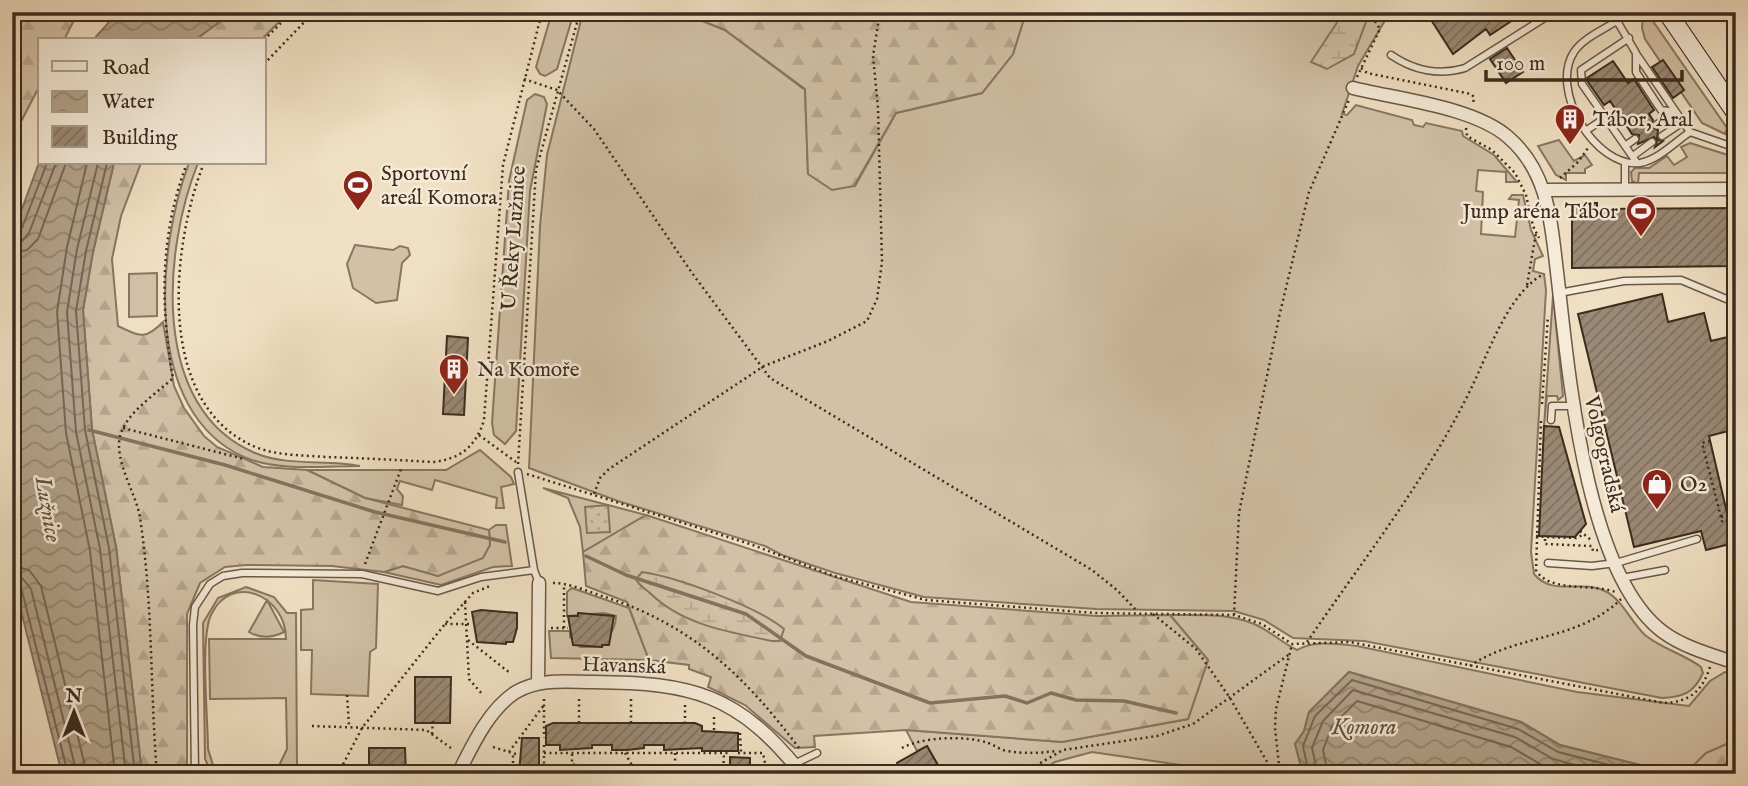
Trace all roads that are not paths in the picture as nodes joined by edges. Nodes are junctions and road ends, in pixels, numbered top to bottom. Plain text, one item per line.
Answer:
1 (1553, 12) edge
2 (1609, 12) edge
3 (1624, 12) edge
4 (1667, 12) edge
5 (1617, 21) junction
6 (1629, 38) junction
7 (1636, 53) junction
8 (1391, 55) dead end
9 (1353, 89) road end
10 (1676, 112) junction
11 (1736, 113) edge
12 (1605, 118) junction
13 (1683, 122) junction
14 (1656, 125) dead end
15 (1587, 130) junction
16 (1690, 132) junction
17 (1662, 136) dead end
18 (1635, 139) dead end
19 (1652, 142) dead end
20 (1625, 146) junction
21 (1736, 148) edge
22 (1635, 159) junction
23 (1625, 162) junction
24 (1625, 189) junction
25 (1736, 189) edge
26 (1545, 190) junction
27 (1559, 292) junction
28 (1736, 303) edge
29 (1573, 406) junction
30 (1551, 419) dead end
31 (518, 472) road end
32 (1697, 539) dead end
33 (1548, 563) dead end
34 (1616, 563) junction
35 (534, 570) junction
36 (1665, 570) dead end
37 (1621, 578) junction
38 (539, 583) joint
39 (1736, 663) edge
40 (538, 683) junction
41 (817, 753) dead end
42 (798, 769) edge
43 (195, 774) edge
44 (458, 774) edge

1 - 8 lane
2 - 5 lane
3 - 5 lane
4 - 11 main road
5 - 6 lane
5 - 15 lane
6 - 7 lane
6 - 12 lane
7 - 10 lane
7 - 10 lane
9 - 26 street, Volgogradská
10 - 13 lane
10 - 14 lane
12 - 15 lane
12 - 20 lane
13 - 16 lane
13 - 17 lane
15 - 23 lane
16 - 21 lane
16 - 22 lane
18 - 20 lane
19 - 22 lane
20 - 22 lane
22 - 23 lane
23 - 24 lane
24 - 25 street
24 - 26 street
26 - 27 street, Volgogradská
27 - 28 lane
27 - 29 street, Volgogradská
29 - 30 lane
29 - 34 street, Volgogradská
31 - 35 lane
32 - 34 lane
33 - 34 lane
34 - 37 street, Volgogradská
35 - 38 lane
35 - 43 lane
36 - 37 lane
37 - 39 street, Volgogradská
38 - 40 street
40 - 42 street, Havanská
40 - 44 street, Havanská
41 - 42 lane

